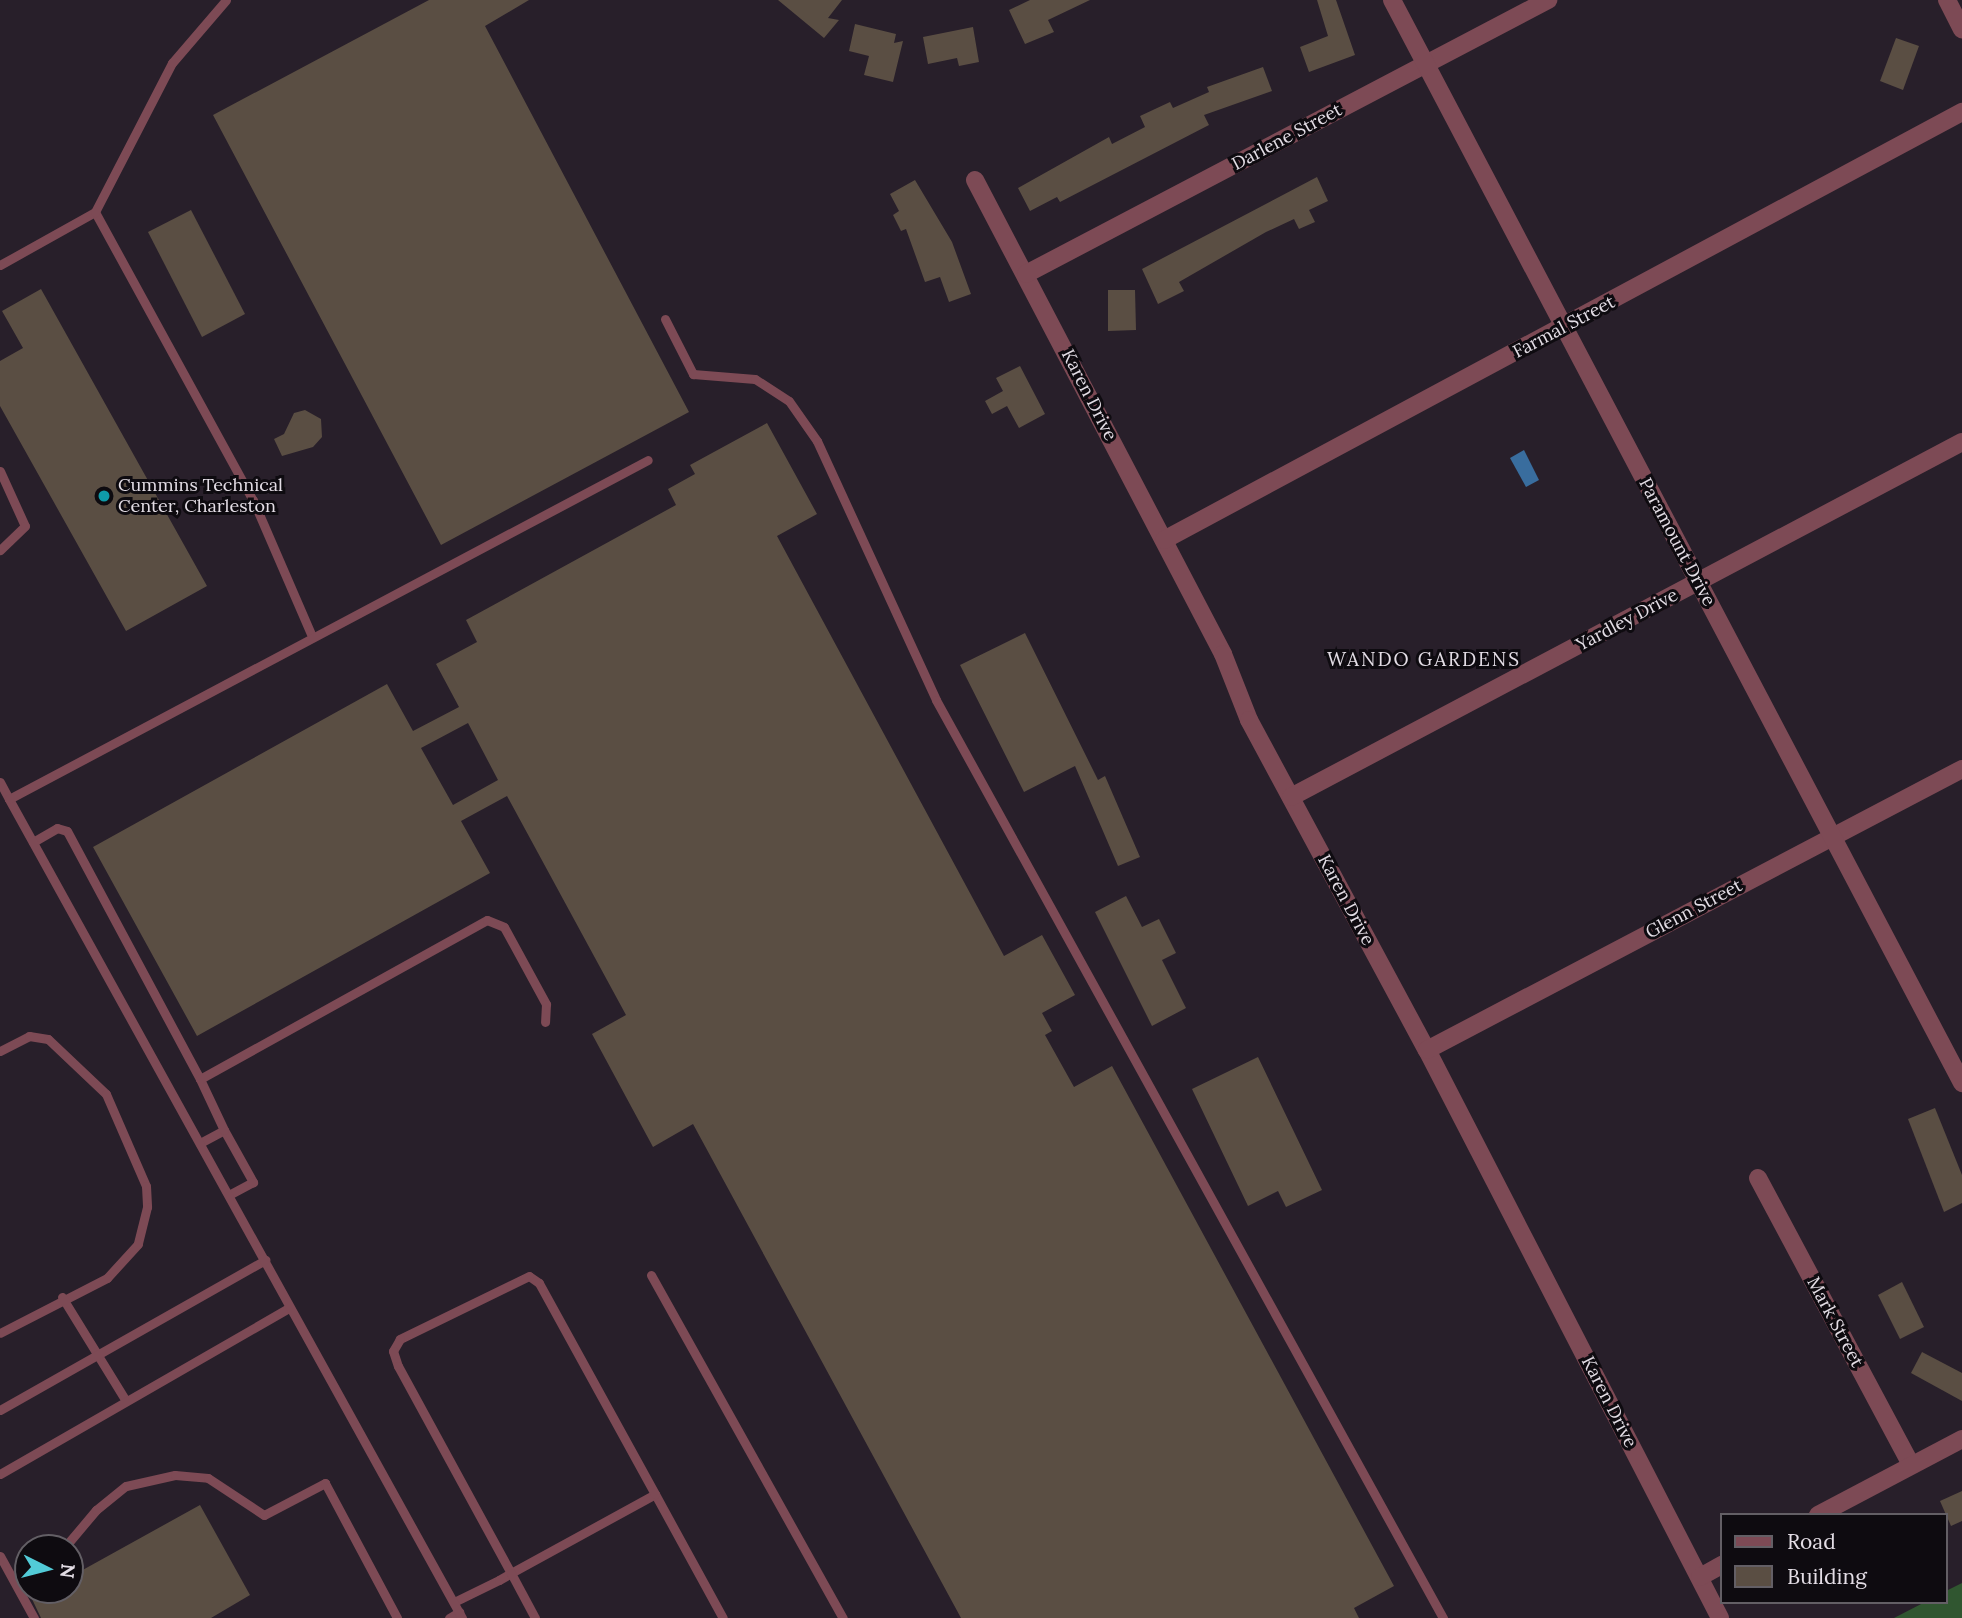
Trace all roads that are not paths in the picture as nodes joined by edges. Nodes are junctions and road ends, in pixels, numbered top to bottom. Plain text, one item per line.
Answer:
1 (226, 0) edge
2 (1392, 0) edge
3 (1548, 0) edge
4 (1947, 0) edge
5 (1962, 29) edge
6 (1426, 64) junction
7 (1962, 112) edge
8 (975, 180) dead end
9 (95, 212) junction
10 (0, 265) edge
11 (1026, 274) junction
12 (665, 319) dead end
13 (1564, 327) junction
14 (1962, 442) edge
15 (648, 460) dead end
16 (0, 471) edge
17 (1164, 540) junction
18 (0, 550) edge
19 (1698, 582) junction
20 (311, 634) junction
21 (1962, 769) edge
22 (0, 782) edge
23 (1291, 797) junction
24 (9, 799) junction
25 (1833, 837) junction
26 (33, 842) junction
27 (545, 1023) dead end
28 (1427, 1049) junction
29 (0, 1051) edge
30 (201, 1079) junction
31 (1962, 1083) edge
32 (224, 1130) junction
33 (200, 1143) junction
34 (1758, 1178) dead end
35 (229, 1195) junction
36 (265, 1260) junction
37 (651, 1275) dead end
38 (62, 1297) junction
39 (289, 1308) junction
40 (0, 1333) edge
41 (95, 1351) junction
42 (126, 1401) junction
43 (0, 1410) edge
44 (1962, 1439) edge
45 (1911, 1465) junction
46 (0, 1474) edge
47 (655, 1494) junction
48 (1822, 1513) edge
49 (76, 1534) edge
50 (0, 1556) edge
51 (1720, 1566) edge
52 (511, 1573) junction
53 (14, 1577) edge
54 (1700, 1577) junction
55 (454, 1602) junction
56 (460, 1615) edge
57 (397, 1618) edge
58 (449, 1618) edge
59 (535, 1618) edge
60 (723, 1618) edge
61 (843, 1618) edge
62 (1443, 1618) edge
63 (1720, 1618) edge

1 - 9 lane
2 - 6 street, Paramount Drive
3 - 6 street, Darlene Street
4 - 5 street
6 - 11 street, Darlene Street
6 - 13 street, Paramount Drive
7 - 13 street, Farmal Street
8 - 11 street, Karen Drive
9 - 10 lane
9 - 20 lane
11 - 17 street, Karen Drive
12 - 62 lane
13 - 17 street, Farmal Street
13 - 19 street, Paramount Drive
14 - 19 street, Yardley Drive
15 - 20 lane
16 - 18 lane
17 - 23 street, Karen Drive
19 - 23 street, Yardley Drive
19 - 25 street, Paramount Drive
20 - 24 lane
21 - 25 street, Glenn Street
22 - 24 lane
23 - 28 street, Karen Drive
24 - 26 lane
25 - 28 street, Glenn Street
25 - 31 street, Paramount Drive
26 - 30 lane
26 - 33 lane
27 - 30 lane
28 - 54 street, Karen Drive
29 - 38 lane
30 - 32 lane
32 - 33 lane
32 - 35 lane
33 - 35 lane
34 - 45 street, Mark Street
35 - 36 lane
36 - 39 lane
36 - 41 lane
37 - 61 lane
38 - 40 lane
38 - 41 lane
39 - 42 lane
39 - 55 lane
41 - 42 lane
41 - 43 lane
42 - 46 lane
44 - 45 street
45 - 48 street
47 - 52 lane
47 - 52 lane
47 - 60 lane
49 - 57 lane
50 - 53 lane
51 - 54 street
52 - 55 lane
52 - 59 lane
54 - 63 street, Karen Drive
55 - 56 lane
56 - 58 lane

